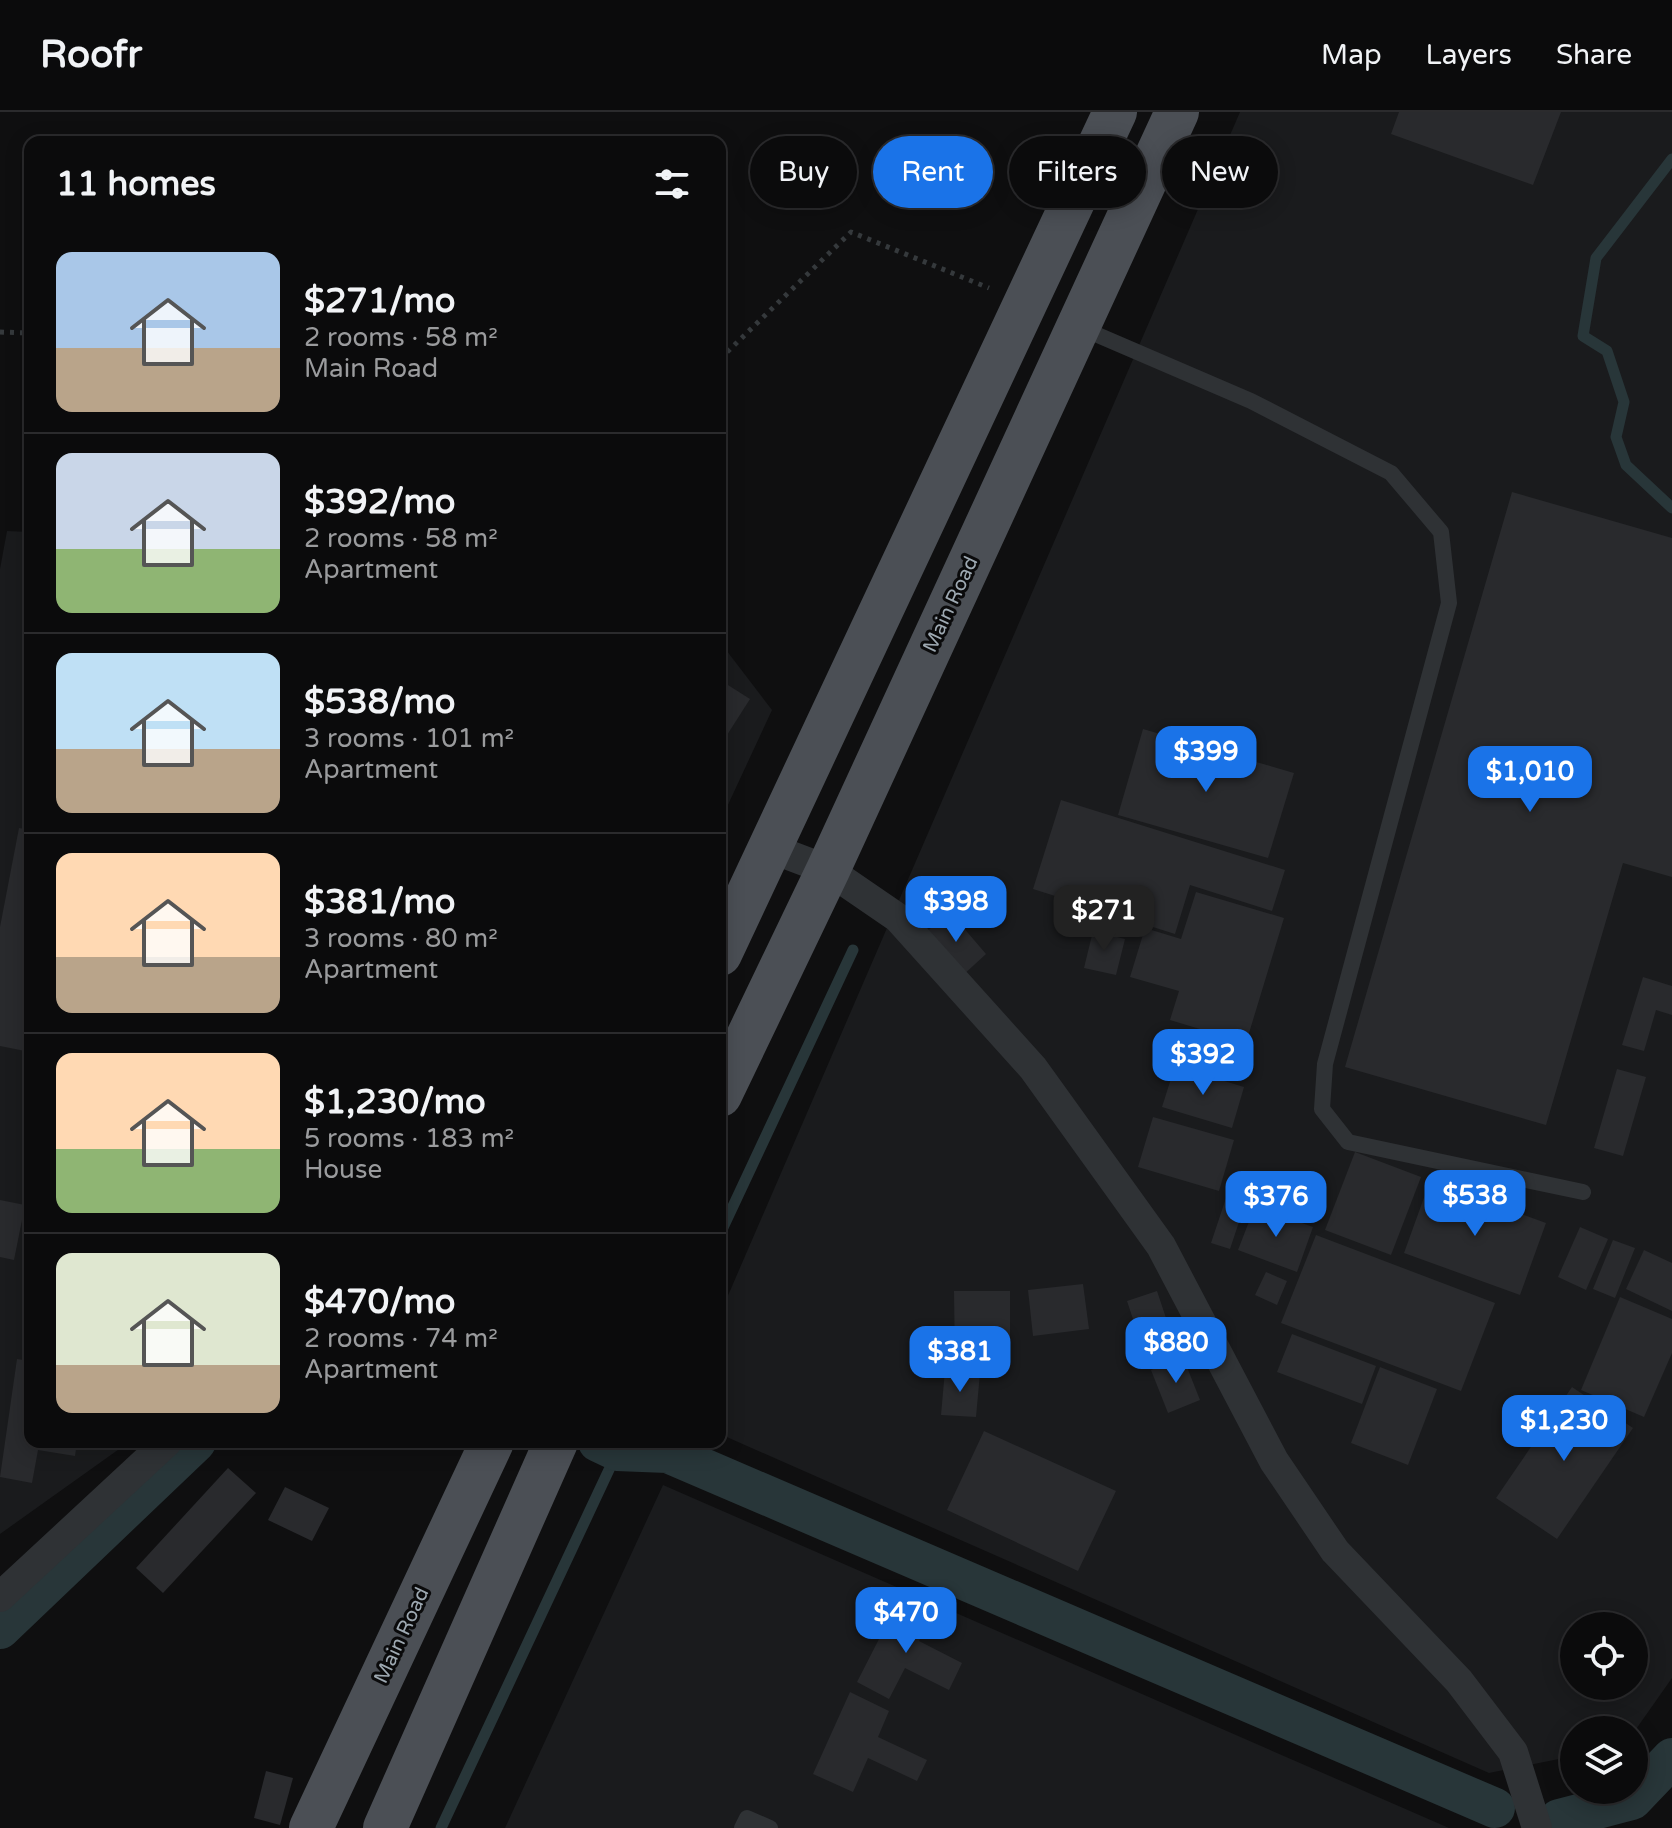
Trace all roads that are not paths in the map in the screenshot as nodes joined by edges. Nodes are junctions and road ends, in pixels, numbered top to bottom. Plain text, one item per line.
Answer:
1 (1115, 112) edge
2 (1177, 112) edge
3 (1078, 327) junction
4 (770, 848) junction
5 (828, 870) junction
6 (726, 941) edge
7 (726, 1082) edge
8 (1583, 1192) dead end
9 (161, 1448) edge
10 (489, 1448) edge
11 (553, 1448) edge
12 (0, 1597) edge
13 (311, 1828) edge
14 (385, 1828) edge
15 (742, 1828) edge
16 (770, 1828) edge
17 (1537, 1828) edge

1 - 4 main road
2 - 3 main road, Main Road
3 - 5 main road, Main Road
3 - 8 lane
4 - 5 street
4 - 6 main road
5 - 7 main road, Main Road
5 - 17 street
9 - 12 street
10 - 13 main road, Main Road
11 - 14 main road
15 - 16 lane

